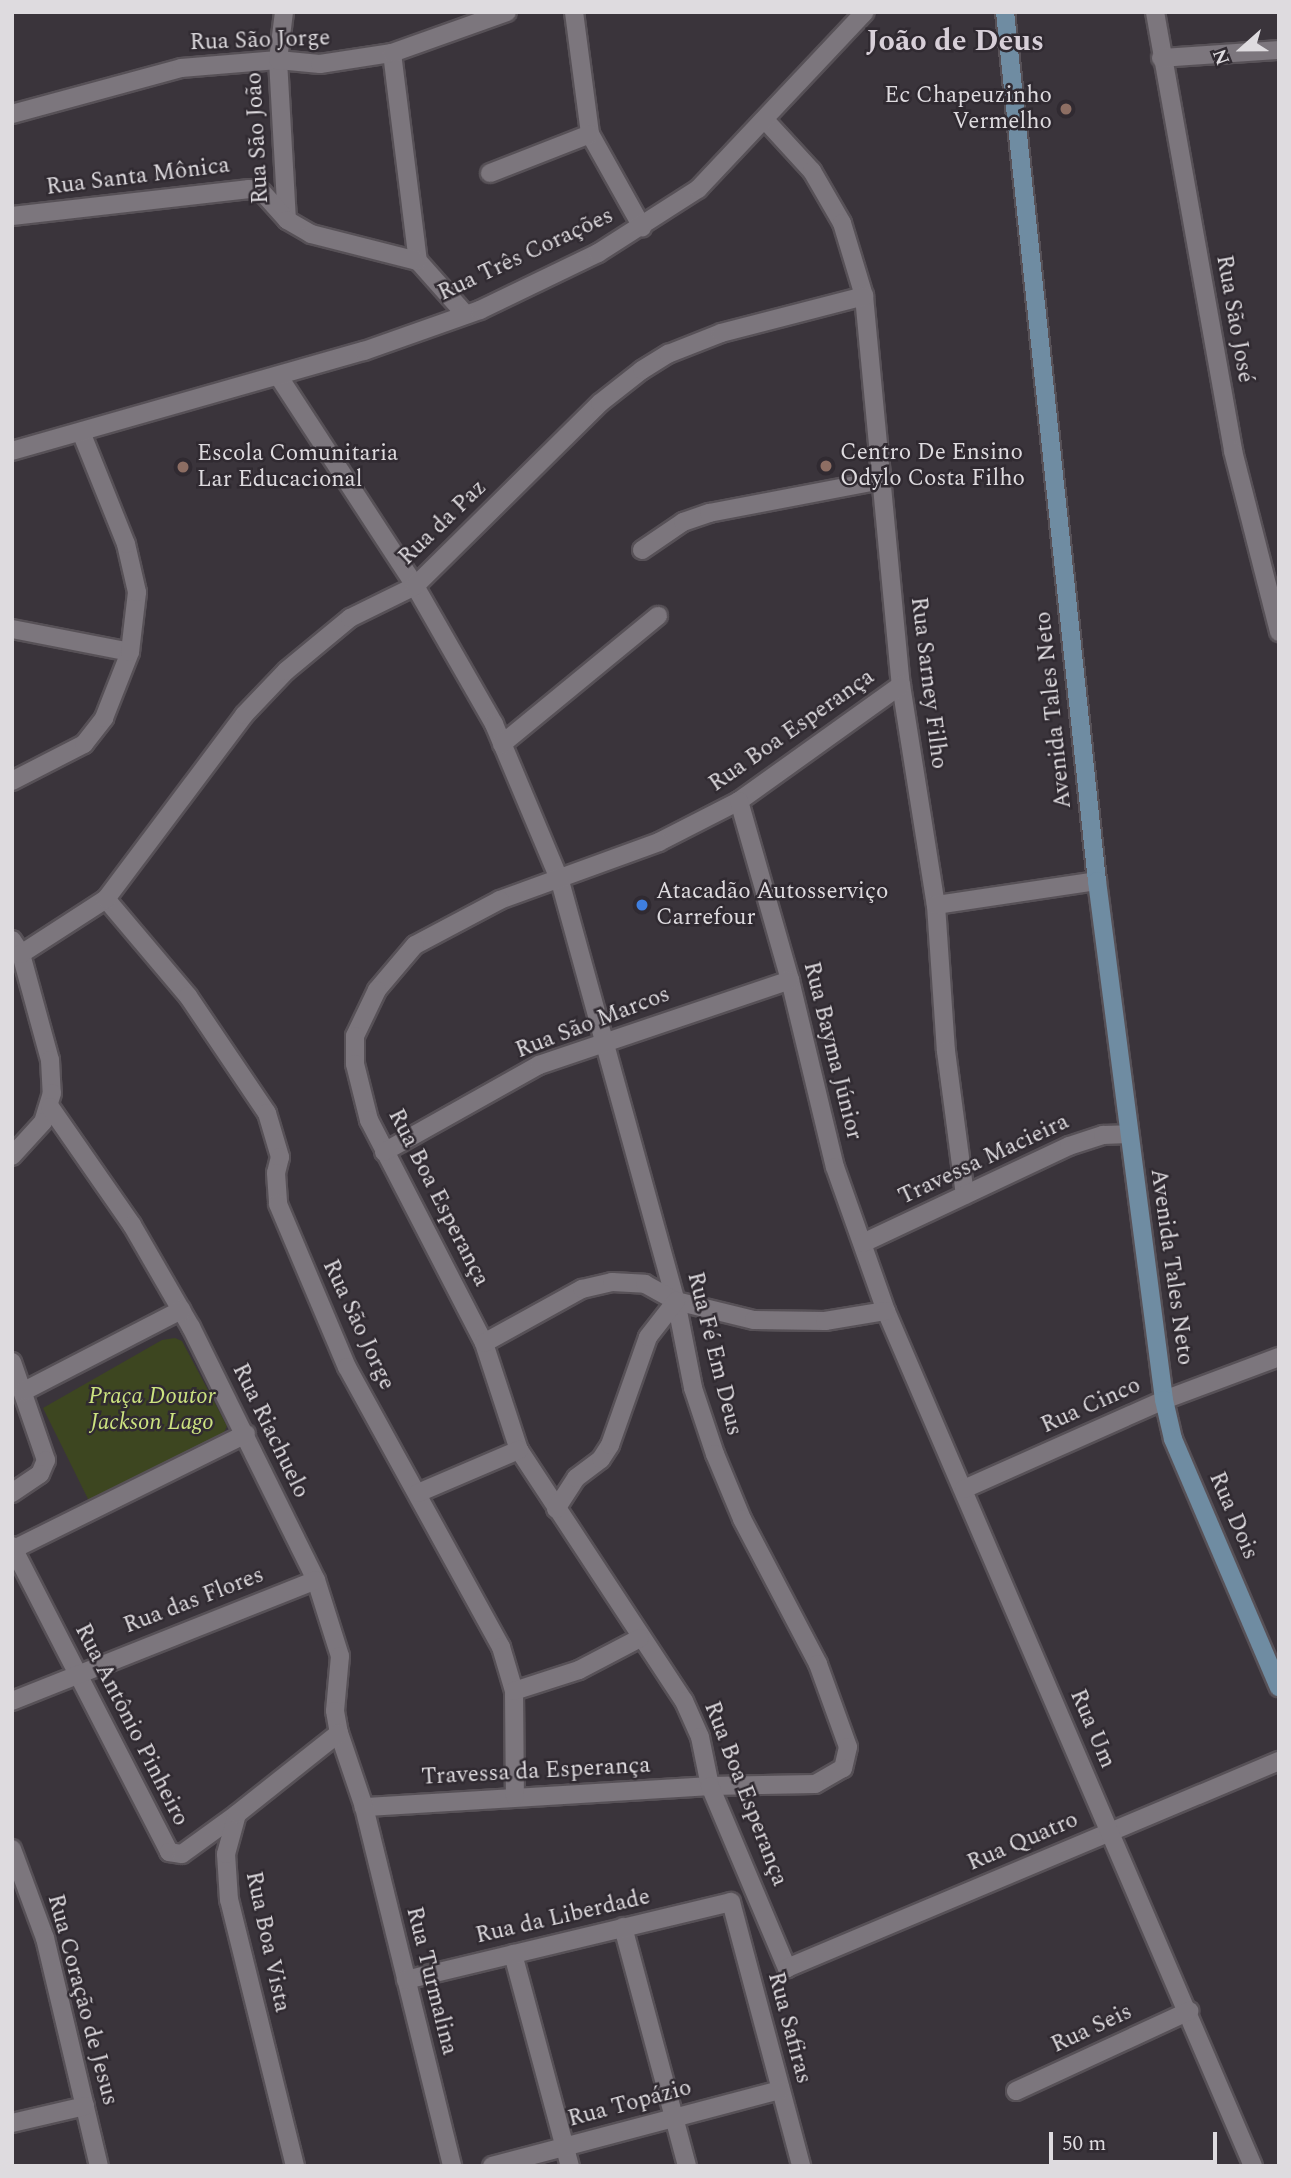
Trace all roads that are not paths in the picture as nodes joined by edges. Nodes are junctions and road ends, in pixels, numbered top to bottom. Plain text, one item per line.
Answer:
1 (284, 12) edge
2 (507, 12) edge
3 (574, 12) edge
4 (865, 12) edge
5 (1005, 12) edge
6 (1155, 12) edge
7 (1279, 50) edge
8 (392, 53) junction
9 (1161, 58) junction
10 (278, 60) junction
11 (12, 114) edge
12 (766, 121) junction
13 (590, 134) junction
14 (490, 173) dead end
15 (12, 216) edge
16 (287, 220) junction
17 (642, 227) junction
18 (418, 261) junction
19 (864, 296) junction
20 (465, 314) junction
21 (279, 377) junction
22 (81, 432) junction
23 (12, 451) edge
24 (881, 480) junction
25 (642, 550) dead end
26 (415, 586) junction
27 (658, 616) dead end
28 (12, 629) edge
29 (1279, 632) edge
30 (130, 652) junction
31 (901, 685) junction
32 (502, 744) junction
33 (12, 781) edge
34 (739, 801) junction
35 (560, 881) junction
36 (1097, 881) junction
37 (106, 899) junction
38 (936, 905) junction
39 (17, 947) edge
40 (790, 980) junction
41 (606, 1041) junction
42 (50, 1107) junction
43 (1128, 1134) junction
44 (384, 1152) junction
45 (12, 1156) edge
46 (965, 1195) junction
47 (863, 1243) junction
48 (676, 1301) junction
49 (181, 1310) junction
50 (887, 1311) junction
51 (484, 1343) junction
52 (1279, 1357) edge
53 (12, 1362) edge
54 (24, 1391) junction
55 (1164, 1400) junction
56 (246, 1434) junction
57 (519, 1450) junction
58 (964, 1489) junction
59 (12, 1493) edge
60 (418, 1493) junction
61 (556, 1509) junction
62 (13, 1548) edge
63 (316, 1580) junction
64 (640, 1638) junction
65 (77, 1674) junction
66 (1279, 1687) edge
67 (514, 1691) junction
68 (12, 1702) edge
69 (339, 1733) junction
70 (1279, 1761) edge
71 (710, 1786) junction
72 (515, 1797) junction
73 (364, 1807) junction
74 (237, 1814) junction
75 (1110, 1832) junction
76 (12, 1849) edge
77 (731, 1902) joint
78 (623, 1927) junction
79 (513, 1954) junction
80 (787, 1968) joint
81 (406, 1980) junction
82 (1189, 2011) junction
83 (780, 2090) junction
84 (1016, 2091) dead end
85 (85, 2106) junction
86 (674, 2118) junction
87 (12, 2123) edge
88 (565, 2147) junction
89 (99, 2166) edge
90 (295, 2166) edge
91 (452, 2166) edge
92 (492, 2166) edge
93 (570, 2166) edge
94 (687, 2166) edge
95 (802, 2166) edge
96 (1253, 2166) edge

1 - 10 street, Rua São João
2 - 8 street, Rua São Jorge
3 - 13 street
4 - 12 street, Rua Três Corações
5 - 36 main road, Avenida Tales Neto
6 - 9 street, Rua São José
7 - 9 street
8 - 10 street, Rua São Jorge
8 - 18 street
9 - 29 street, Rua São José
10 - 11 street, Rua São Jorge
10 - 16 street, Rua São João
12 - 17 street, Rua Três Corações
12 - 19 street, Rua Sarney Filho
13 - 14 street
13 - 17 street
15 - 16 street, Rua Santa Mônica
16 - 18 street, Rua Santa Mônica
17 - 20 street, Rua Três Corações
18 - 20 street
19 - 24 street, Rua Sarney Filho
19 - 26 street, Rua da Paz
20 - 21 street, Rua Três Corações
21 - 22 street, Rua Três Corações
21 - 26 street, Rua Fé Em Deus
22 - 23 street, Rua Três Corações
22 - 30 street
24 - 25 street
24 - 31 street, Rua Sarney Filho
26 - 32 street, Rua Fé Em Deus
26 - 37 street, Rua da Paz
27 - 32 street
28 - 30 street
30 - 33 street
31 - 34 street, Rua Boa Esperança
31 - 38 street, Rua Sarney Filho
32 - 35 street, Rua Fé Em Deus
34 - 35 street, Rua Boa Esperança
34 - 40 street, Rua Bayma Júnior
35 - 41 street, Rua Fé Em Deus
35 - 44 street, Rua Boa Esperança
36 - 38 street
36 - 43 main road, Avenida Tales Neto
37 - 39 street, Rua da Paz
37 - 60 street, Rua São Jorge
38 - 46 street, Rua Sarney Filho
39 - 42 street
40 - 41 street, Rua São Marcos
40 - 47 street, Rua Bayma Júnior
41 - 44 street, Rua São Marcos
41 - 48 street, Rua Fé Em Deus
42 - 45 street
42 - 49 street, Rua Riachuelo
43 - 46 street, Travessa Macieira
43 - 55 main road, Avenida Tales Neto
44 - 51 street, Rua Boa Esperança
46 - 47 street, Travessa Macieira
47 - 50 street, Rua Bayma Júnior
48 - 50 street
48 - 51 street
48 - 61 street
48 - 71 street, Rua Fé Em Deus
49 - 54 street
49 - 56 street, Rua Riachuelo
50 - 58 street, Rua Um
51 - 57 street, Rua Boa Esperança
52 - 55 street, Rua Cinco
53 - 54 street
54 - 59 street
55 - 58 street, Rua Cinco
55 - 66 main road, Rua Dois
56 - 62 street
56 - 63 street, Rua Riachuelo
57 - 60 street
57 - 61 street, Rua Boa Esperança
58 - 75 street, Rua Um
60 - 67 street, Rua São Jorge
61 - 64 street, Rua Boa Esperança
62 - 65 street, Rua Antônio Pinheiro
63 - 65 street, Rua das Flores
63 - 69 street, Rua Riachuelo
64 - 67 street
64 - 71 street, Rua Boa Esperança
65 - 68 street, Rua das Flores
65 - 74 street, Rua Antônio Pinheiro
67 - 72 street, Rua São Jorge
69 - 73 street, Rua Riachuelo
69 - 74 street
70 - 75 street, Rua Quatro
71 - 72 street, Travessa da Esperança
71 - 80 street, Rua Boa Esperança
72 - 73 street, Travessa da Esperança
73 - 81 street, Rua Turmalina
74 - 90 street, Rua Boa Vista
75 - 80 street, Rua Quatro
75 - 82 street, Rua Um
76 - 85 street, Rua Coração de Jesus
77 - 78 street, Rua da Liberdade
77 - 83 street, Rua Safiras
78 - 79 street, Rua da Liberdade
78 - 86 street
79 - 81 street, Rua da Liberdade
79 - 88 street
81 - 91 street, Rua Turmalina
82 - 84 street, Rua Seis
82 - 96 street, Rua Um
83 - 86 street, Rua Topázio
83 - 95 street, Rua Safiras
85 - 87 street
85 - 89 street, Rua Coração de Jesus
86 - 88 street, Rua Topázio
86 - 94 street
88 - 92 street, Rua Topázio
88 - 93 street

